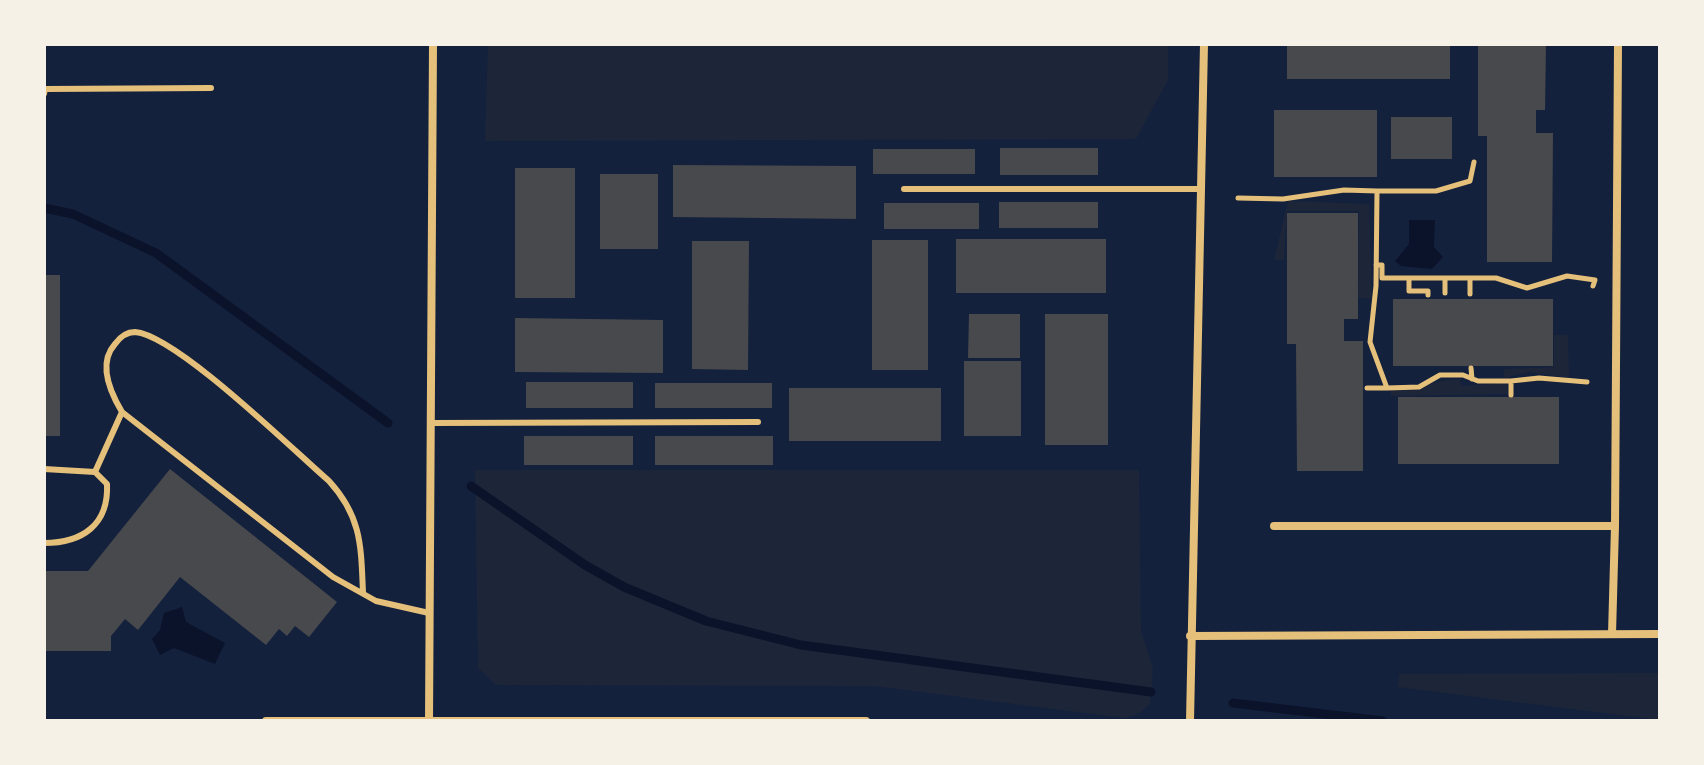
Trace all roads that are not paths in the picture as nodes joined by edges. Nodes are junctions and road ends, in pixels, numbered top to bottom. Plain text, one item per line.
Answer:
1 (433, 44) edge
2 (1204, 44) edge
3 (1618, 44) edge
4 (211, 88) dead end
5 (44, 94) edge
6 (904, 189) dead end
7 (1201, 189) junction
8 (122, 412) junction
9 (758, 422) dead end
10 (430, 423) junction
11 (44, 469) edge
12 (95, 472) junction
13 (1274, 526) dead end
14 (1615, 526) junction
15 (44, 543) edge
16 (363, 593) junction
17 (429, 613) junction
18 (1612, 634) junction
19 (1660, 634) edge
20 (1190, 636) junction
21 (266, 721) edge
22 (429, 721) edge
23 (817, 721) edge
24 (866, 721) edge
25 (1190, 721) edge

1 - 10 street
2 - 7 street
3 - 14 street
4 - 5 lane
6 - 7 lane
7 - 20 street
8 - 12 lane
8 - 16 lane
8 - 16 lane
9 - 10 lane
10 - 17 street
11 - 12 lane
12 - 15 lane
13 - 14 street
14 - 18 street
16 - 17 lane
17 - 22 street
18 - 19 street
18 - 20 street
20 - 25 street
21 - 22 street
22 - 23 street
23 - 24 street

